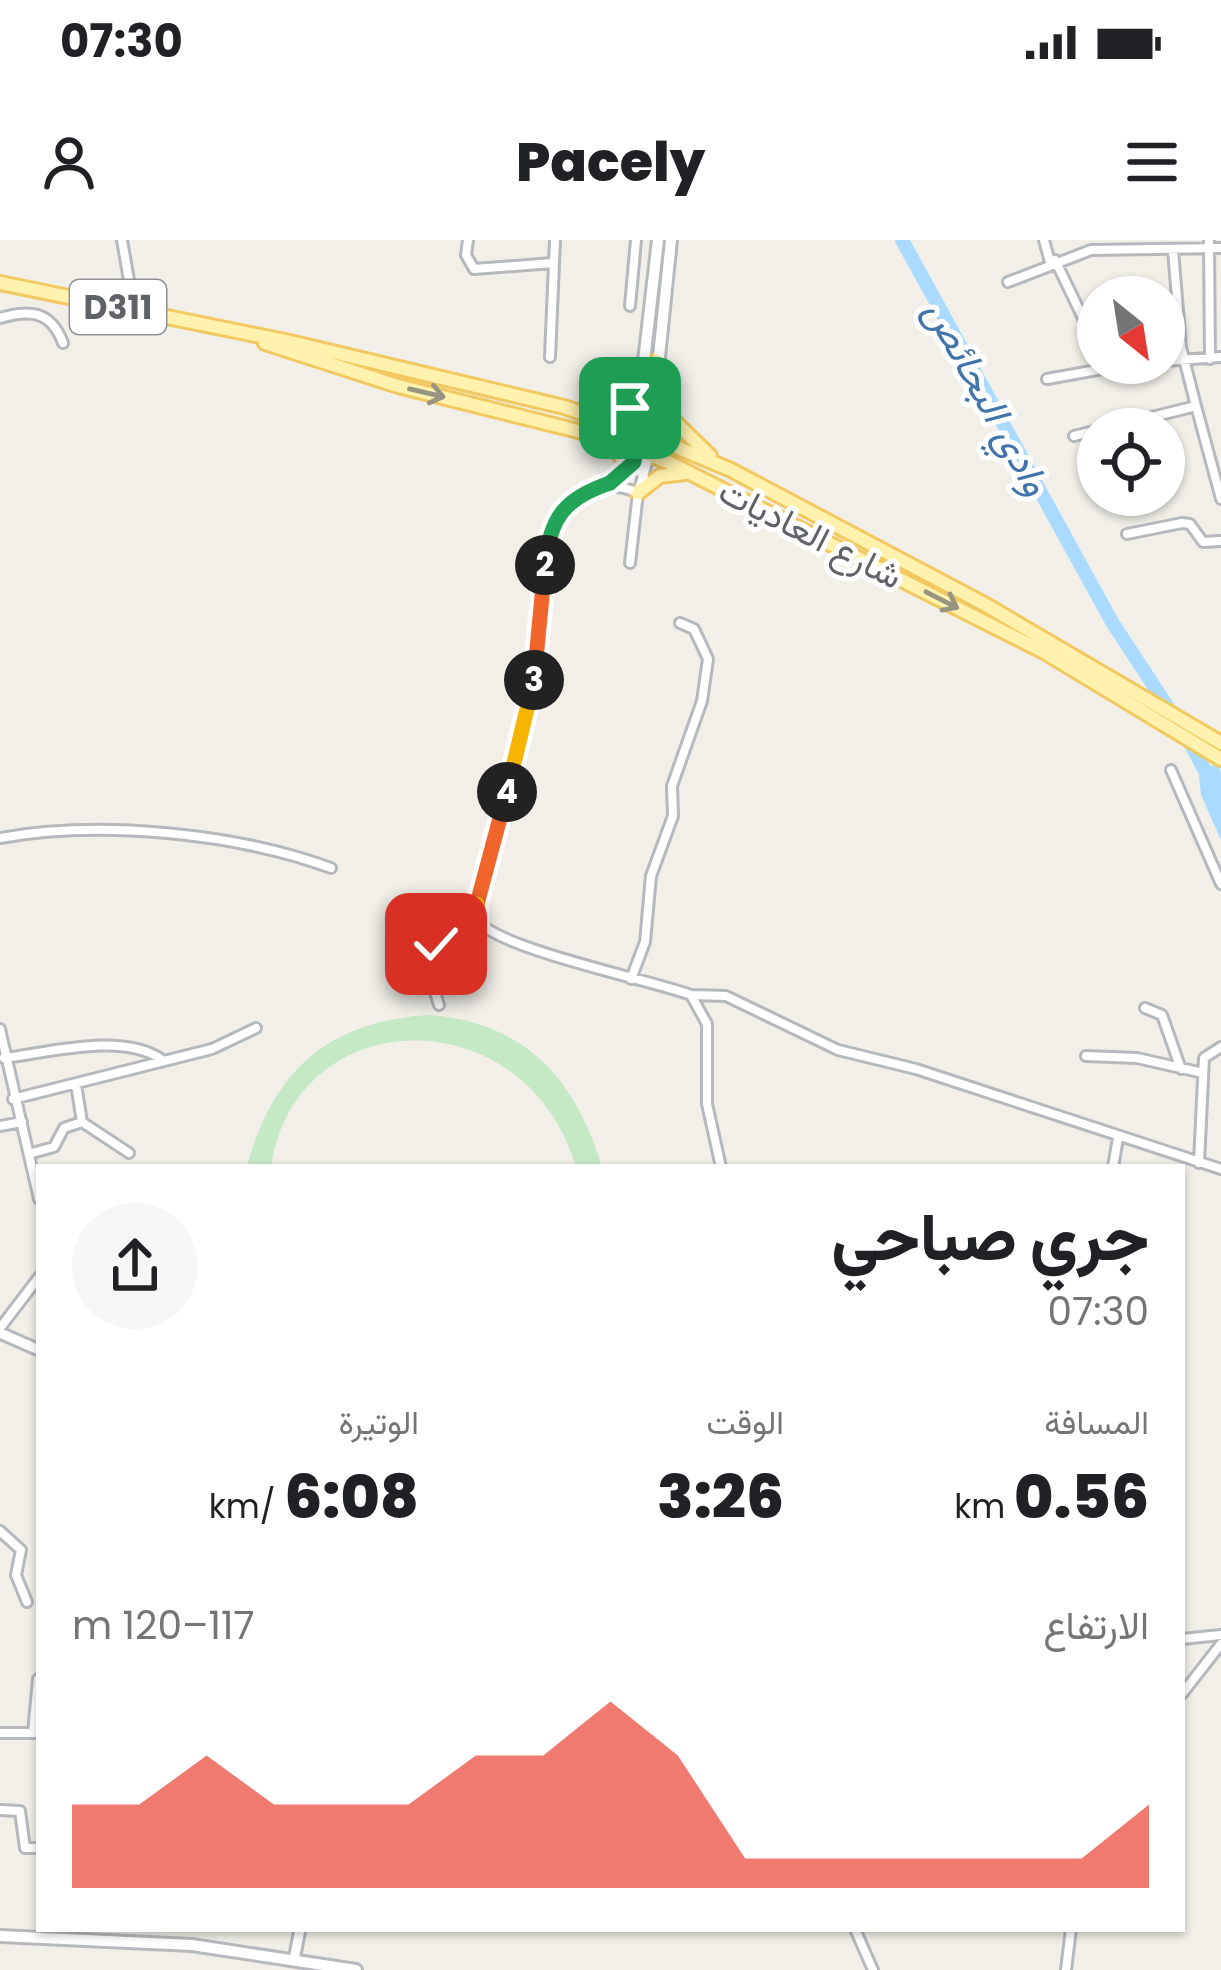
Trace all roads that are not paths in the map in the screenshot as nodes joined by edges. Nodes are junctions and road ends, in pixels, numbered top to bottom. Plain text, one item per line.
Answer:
1 (122, 240) edge
2 (468, 240) edge
3 (555, 240) edge
4 (637, 240) edge
5 (658, 240) edge
6 (670, 240) edge
7 (1044, 240) edge
8 (1209, 243) edge
9 (1221, 248) edge
10 (1173, 250) junction
11 (1053, 261) junction
12 (553, 263) junction
13 (1008, 282) dead end
14 (0, 283) edge
15 (629, 305) dead end
16 (1077, 308) edge
17 (134, 311) junction
18 (0, 317) edge
19 (235, 333) junction
20 (63, 343) dead end
21 (550, 357) dead end
22 (1221, 358) edge
23 (1210, 359) junction
24 (656, 361) junction
25 (1185, 363) edge
26 (1190, 363) junction
27 (1077, 373) edge
28 (1047, 380) dead end
29 (641, 395) junction
30 (1196, 406) junction
31 (1185, 409) edge
32 (596, 416) junction
33 (635, 431) junction
34 (1077, 435) edge
35 (650, 436) junction
36 (1074, 436) dead end
37 (610, 439) junction
38 (649, 454) junction
39 (632, 459) junction
40 (730, 470) junction
41 (696, 475) junction
42 (644, 477) junction
43 (608, 484) junction
44 (638, 493) junction
45 (1221, 499) edge
46 (1127, 534) dead end
47 (1221, 541) edge
48 (631, 563) dead end
49 (680, 623) dead end
50 (1221, 739) edge
51 (1221, 759) edge
52 (1171, 770) dead end
53 (0, 838) edge
54 (331, 868) dead end
55 (1221, 884) edge
56 (478, 925) junction
57 (631, 979) junction
58 (691, 995) junction
59 (439, 1005) dead end
60 (1145, 1008) dead end
61 (256, 1028) dead end
62 (0, 1029) edge
63 (1221, 1047) edge
64 (2, 1056) edge
65 (1086, 1056) dead end
66 (163, 1060) junction
67 (1181, 1069) junction
68 (1203, 1073) junction
69 (76, 1084) junction
70 (8, 1094) edge
71 (22, 1122) junction
72 (82, 1122) junction
73 (0, 1126) edge
74 (1118, 1138) junction
75 (32, 1153) junction
76 (129, 1153) dead end
77 (1199, 1163) junction
78 (720, 1164) edge
79 (1114, 1164) edge
80 (1221, 1168) edge
81 (36, 1179) edge
82 (36, 1281) edge
83 (0, 1330) edge
84 (36, 1348) edge
85 (0, 1531) edge
86 (27, 1602) dead end
87 (1185, 1639) edge
88 (1221, 1640) edge
89 (1185, 1690) edge
90 (36, 1732) edge
91 (0, 1733) edge
92 (0, 1810) edge
93 (36, 1848) edge
94 (299, 1932) edge
95 (856, 1932) edge
96 (1071, 1932) edge
97 (0, 1936) edge
98 (294, 1960) junction
99 (356, 1970) edge
100 (873, 1970) edge
101 (1066, 1970) edge

1 - 17 street
2 - 12 street
3 - 12 street
4 - 15 street
5 - 29 main road
6 - 24 main road
7 - 11 street
8 - 9 street
8 - 10 street
8 - 23 street
10 - 11 street
10 - 26 street
11 - 13 street
11 - 16 street
12 - 21 street
14 - 17 main road, شارع العاديات / D311
17 - 19 main road, شارع العاديات / D311
18 - 20 street
19 - 32 main road, شارع العاديات / D311
19 -> 37 main road, شارع العاديات / D311
22 - 23 street
23 - 26 street
24 - 35 main road
24 - 40 main road
25 - 26 street
26 - 30 street
27 - 28 street
29 - 32 main road
29 - 33 main road
30 - 31 street
30 - 45 street
32 - 33 main road, شارع العاديات / D311
33 - 35 main road, شارع العاديات / D311
33 - 39 main road
34 - 36 street
35 - 38 main road
35 - 40 main road, شارع العاديات / D311
37 - 39 main road, شارع العاديات / D311
37 - 39 main road
38 - 39 main road, شارع العاديات / D311
38 - 41 main road, شارع العاديات / D311
38 - 42 street
39 - 42 street
39 - 43 street
39 - 44 street
40 - 50 main road, شارع العاديات / D311
41 - 44 main road
41 -> 51 main road, شارع العاديات / D311
42 - 44 street
43 - 44 street
43 - 56 street
44 - 48 street
46 - 47 street
49 - 57 street
52 - 55 street
53 - 54 street
56 - 57 street
56 - 59 street
57 - 58 street
58 - 74 street
58 - 78 street
60 - 67 street
61 - 66 street
62 - 64 street
63 - 68 street
64 - 66 street
64 - 70 street
65 - 67 street
66 - 69 street
67 - 68 street
68 - 77 street
69 - 70 street
69 - 72 street
70 - 71 street
71 - 73 street
71 - 75 street
72 - 75 street
72 - 76 street
74 - 77 street
74 - 79 street
75 - 81 street
77 - 80 street
82 - 83 street
83 - 84 street
85 - 86 street
87 - 88 street
88 - 89 street
90 - 91 street
92 - 93 street
94 - 98 street
95 - 100 street
96 - 101 street
97 - 98 main road
98 - 99 main road

